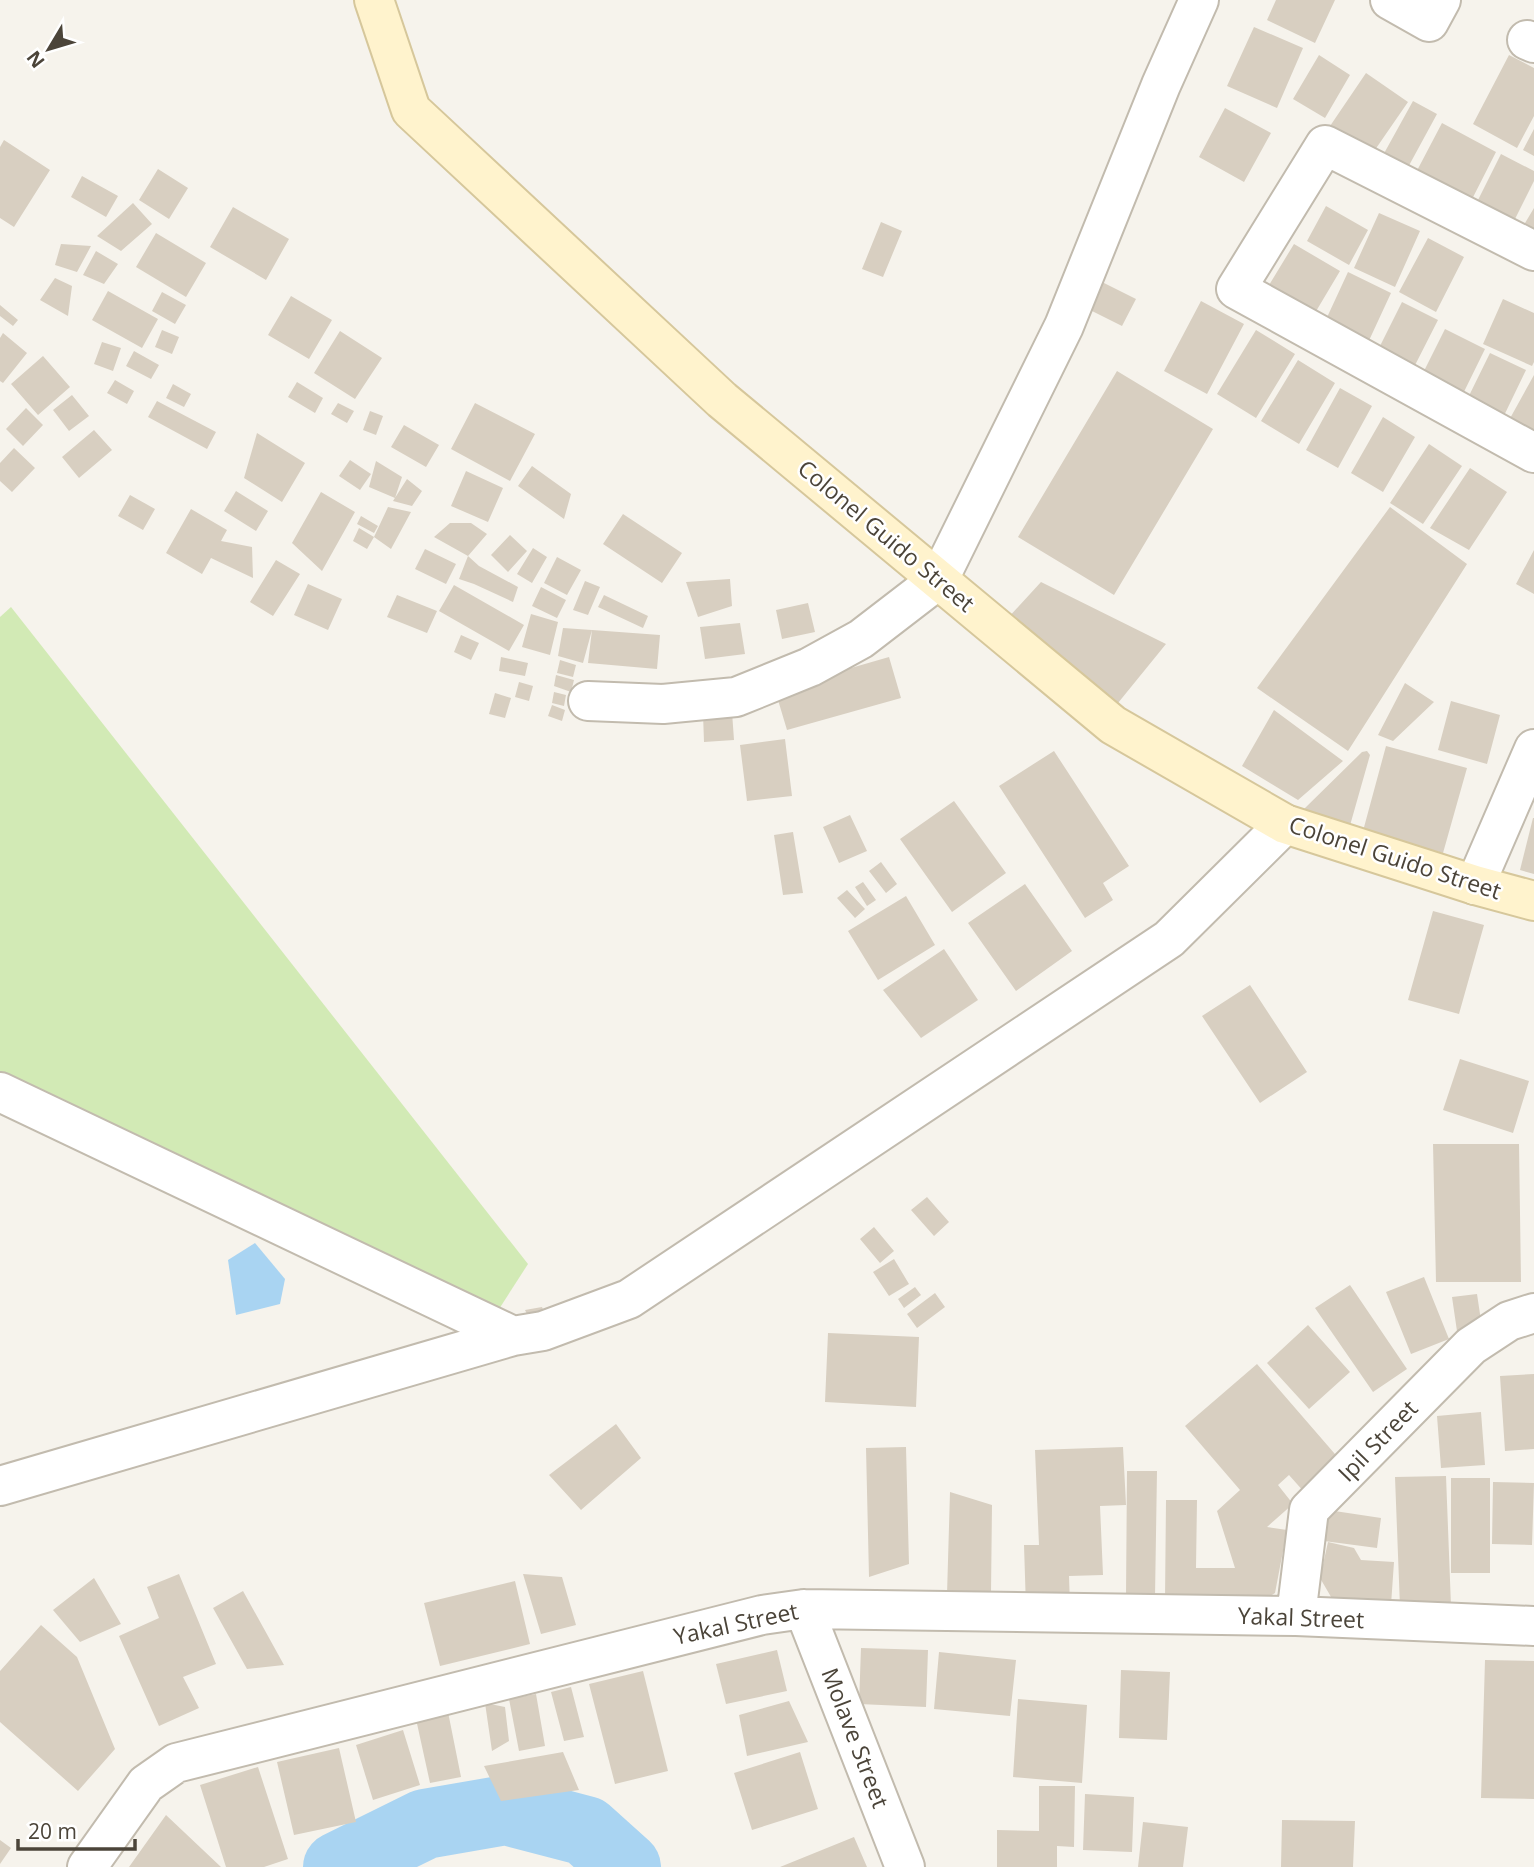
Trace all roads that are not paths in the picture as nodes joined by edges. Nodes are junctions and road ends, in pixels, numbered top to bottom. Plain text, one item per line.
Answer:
1 (374, 0) edge
2 (1199, 0) edge
3 (1391, 0) edge
4 (1441, 0) edge
5 (1534, 251) edge
6 (1534, 453) edge
7 (939, 579) junction
8 (588, 701) dead end
9 (1534, 749) edge
10 (1285, 824) junction
11 (1475, 885) junction
12 (1534, 901) edge
13 (0, 1092) edge
14 (1534, 1313) edge
15 (513, 1336) junction
16 (0, 1486) edge
17 (804, 1609) junction
18 (1296, 1616) junction
19 (1534, 1626) edge
20 (87, 1867) edge
21 (905, 1867) edge

1 - 7 street, Colonel Guido Street
2 - 7 street
3 - 4 street
5 - 6 street
7 - 8 street
7 - 10 street, Colonel Guido Street
9 - 11 street
10 - 11 street, Colonel Guido Street
10 - 15 street
11 - 12 street, Colonel Guido Street
13 - 15 street
14 - 18 street, Ipil Street
15 - 16 street
17 - 18 street, Yakal Street
17 - 20 street, Yakal Street
17 - 21 street, Molave Street
18 - 19 street, Yakal Street

